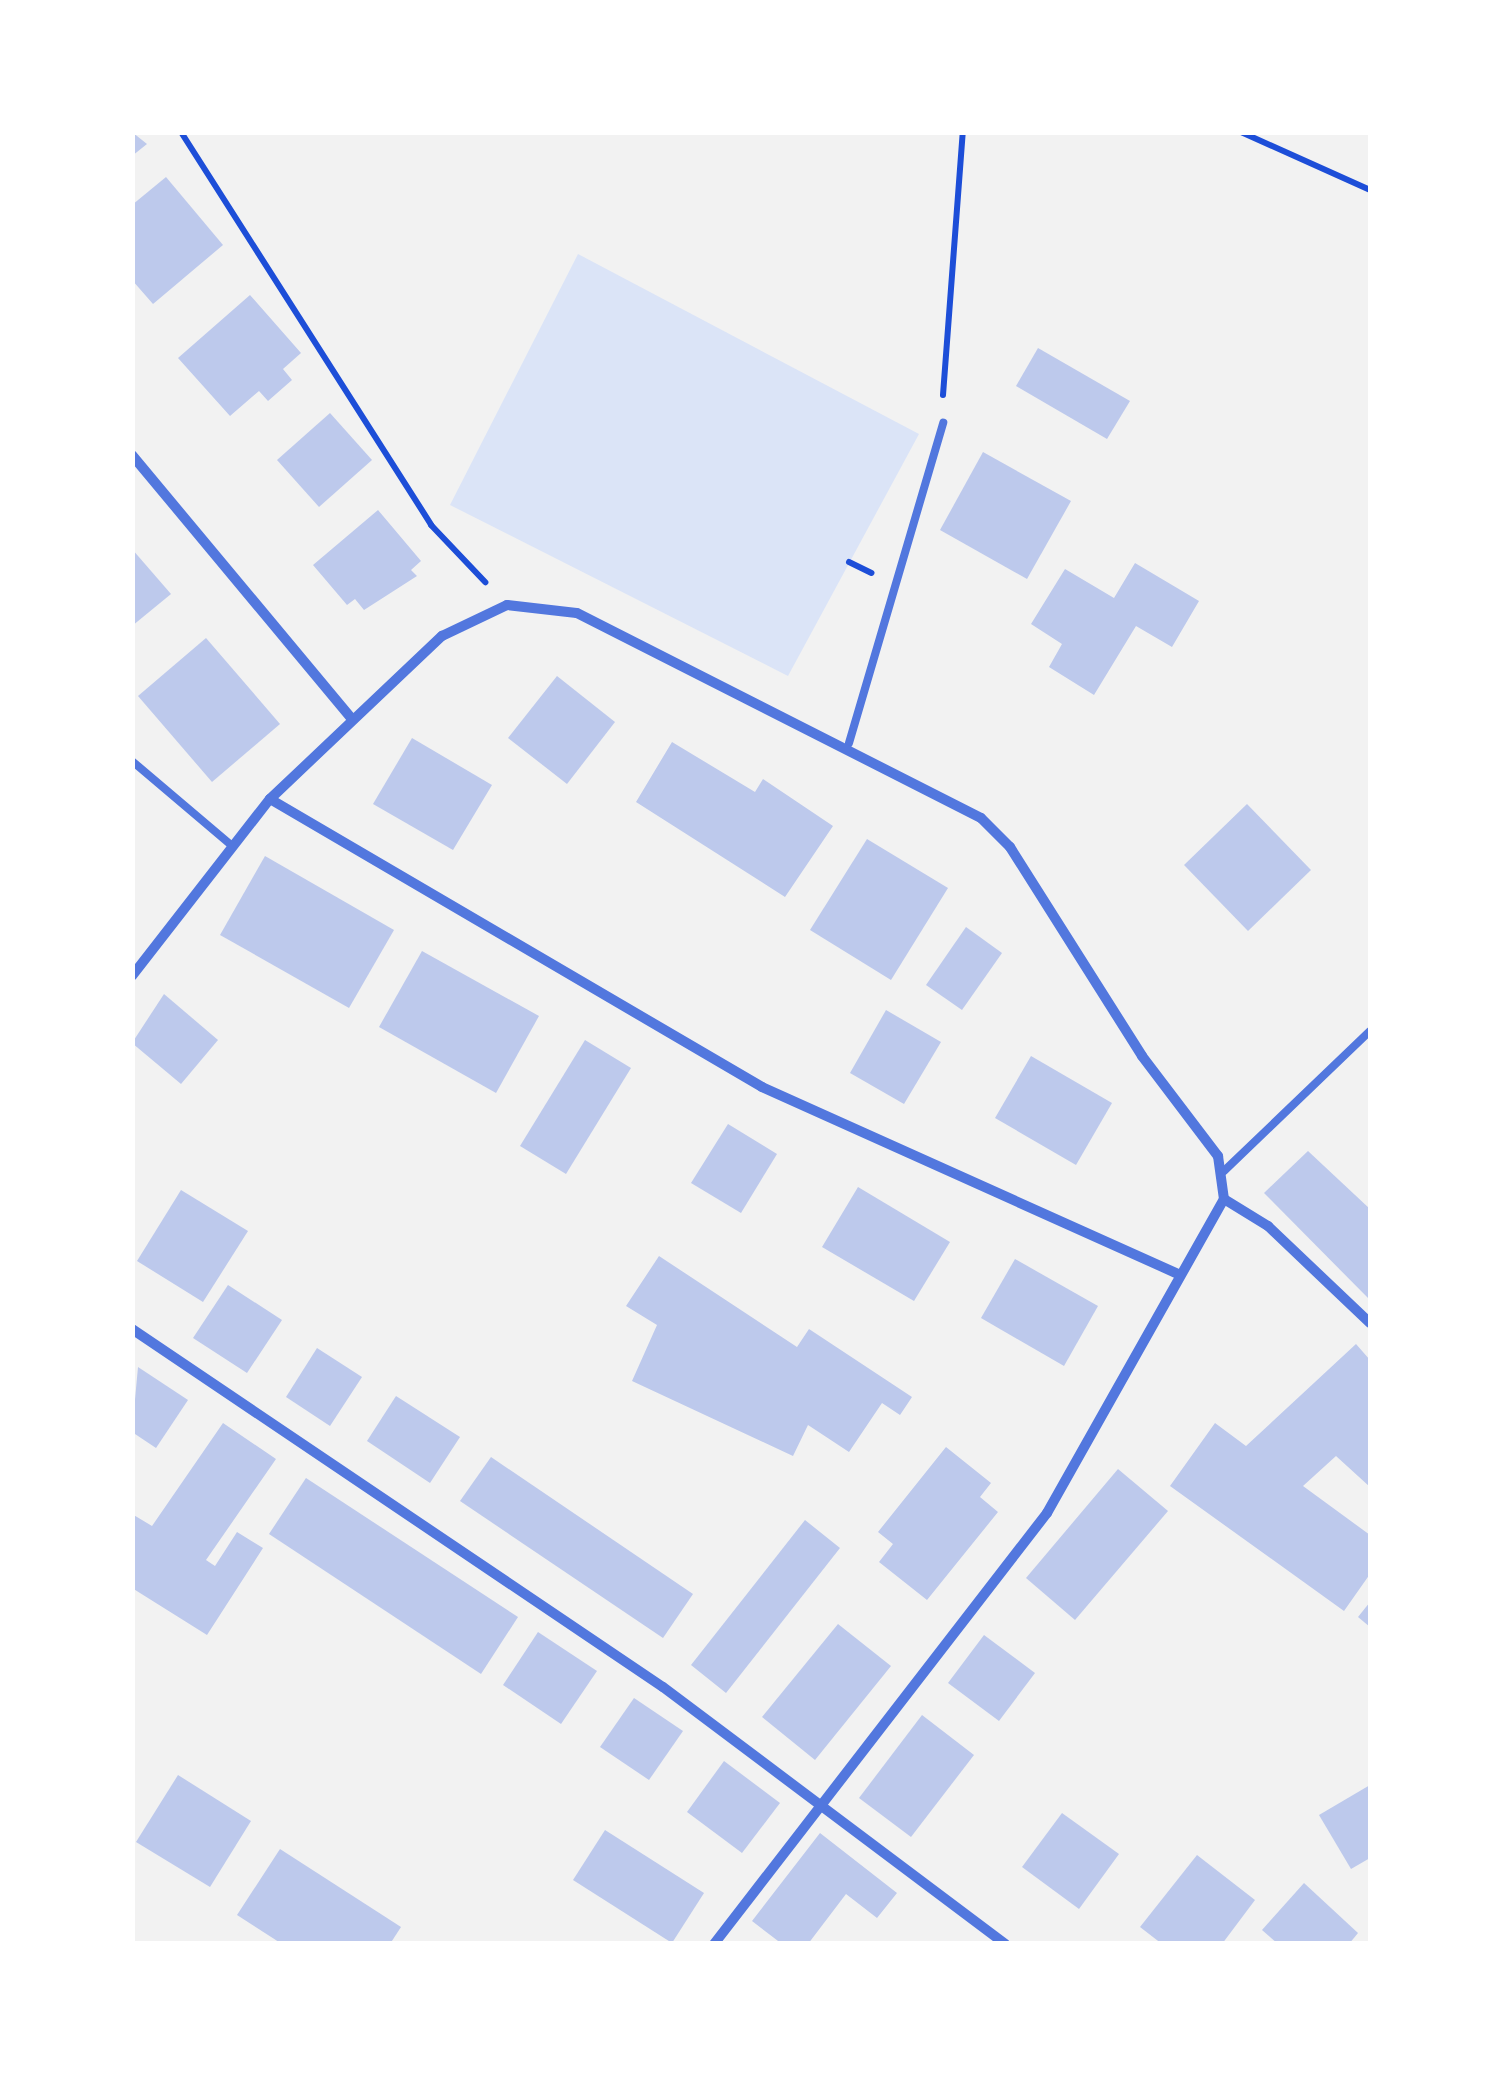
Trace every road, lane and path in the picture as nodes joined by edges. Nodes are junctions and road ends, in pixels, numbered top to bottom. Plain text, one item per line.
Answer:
1 (180, 132) edge
2 (963, 132) edge
3 (1240, 132) edge
4 (1370, 190) edge
5 (943, 423) joint
6 (132, 454) edge
7 (507, 605) junction
8 (351, 718) junction
9 (849, 744) junction
10 (132, 761) edge
11 (270, 799) junction
12 (230, 844) junction
13 (132, 976) edge
14 (1370, 1030) edge
15 (1224, 1170) junction
16 (1224, 1199) junction
17 (1176, 1273) junction
18 (1370, 1323) edge
19 (132, 1329) edge
20 (821, 1806) junction
21 (714, 1944) edge
22 (1004, 1944) edge

1 - 7 path
2 - 5 path
3 - 4 path
5 - 9 lane
6 - 8 street
7 - 8 street
7 - 9 street
8 - 11 street
9 - 15 street
10 - 12 lane
11 - 12 street
11 - 17 street
12 - 13 street
14 - 15 lane
15 - 16 street
16 - 17 street
16 - 18 street
17 - 20 street
19 - 20 street
20 - 21 street
20 - 22 street

